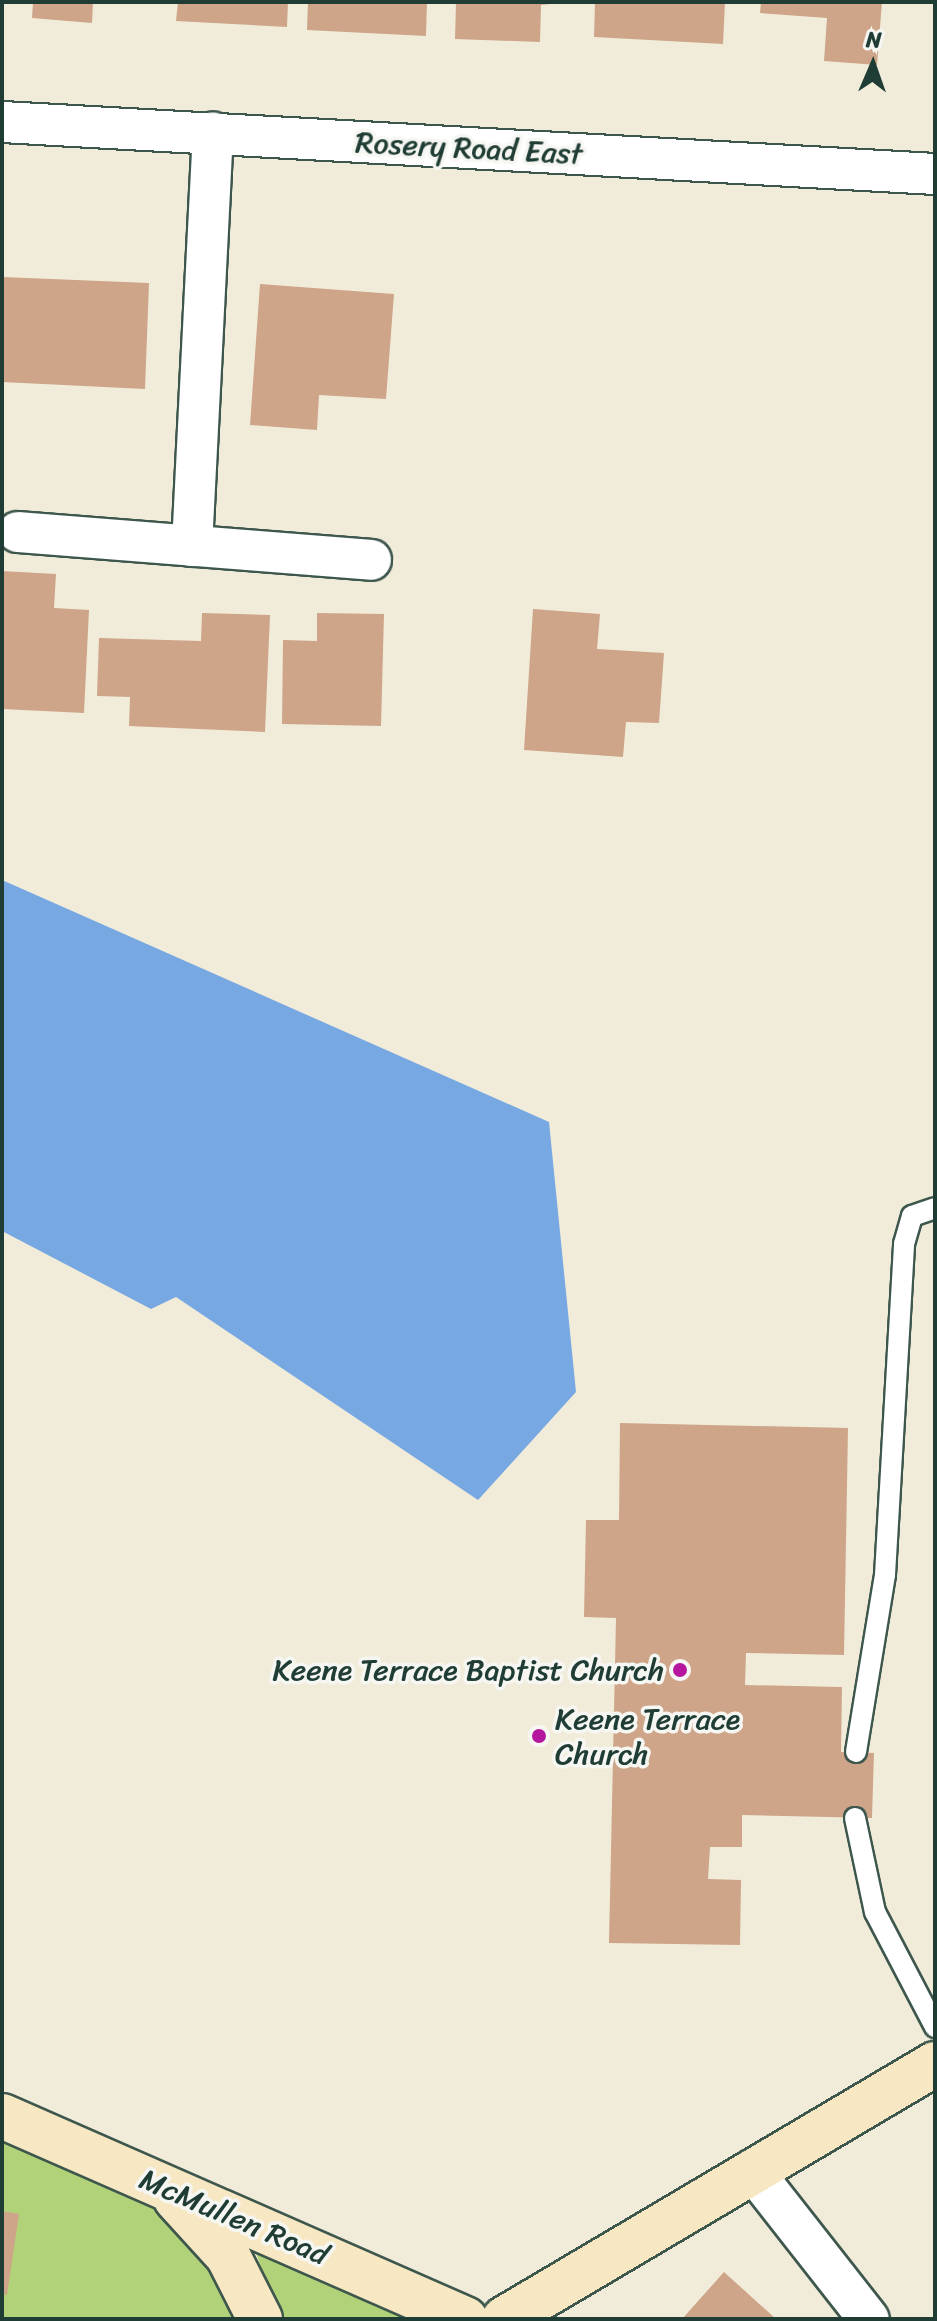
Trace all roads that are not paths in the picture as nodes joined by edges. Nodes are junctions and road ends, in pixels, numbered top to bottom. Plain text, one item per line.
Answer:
1 (2, 122) edge
2 (213, 133) junction
3 (935, 174) edge
4 (18, 532) dead end
5 (192, 546) junction
6 (371, 560) dead end
7 (935, 1208) edge
8 (856, 1752) dead end
9 (855, 1818) dead end
10 (935, 2027) edge
11 (935, 2064) edge
12 (2, 2116) edge
13 (752, 2170) junction
14 (166, 2189) junction
15 (260, 2319) edge
16 (465, 2319) edge
17 (504, 2319) edge
18 (869, 2319) edge

1 - 2 street, Rosery Road East
2 - 3 street, Rosery Road East
2 - 5 street
4 - 5 street
5 - 6 street
7 - 8 lane
9 - 10 lane
11 - 13 street
12 - 14 street, McMullen Road
13 - 17 street
13 - 18 street
14 - 15 street
14 - 16 street, McMullen Road

